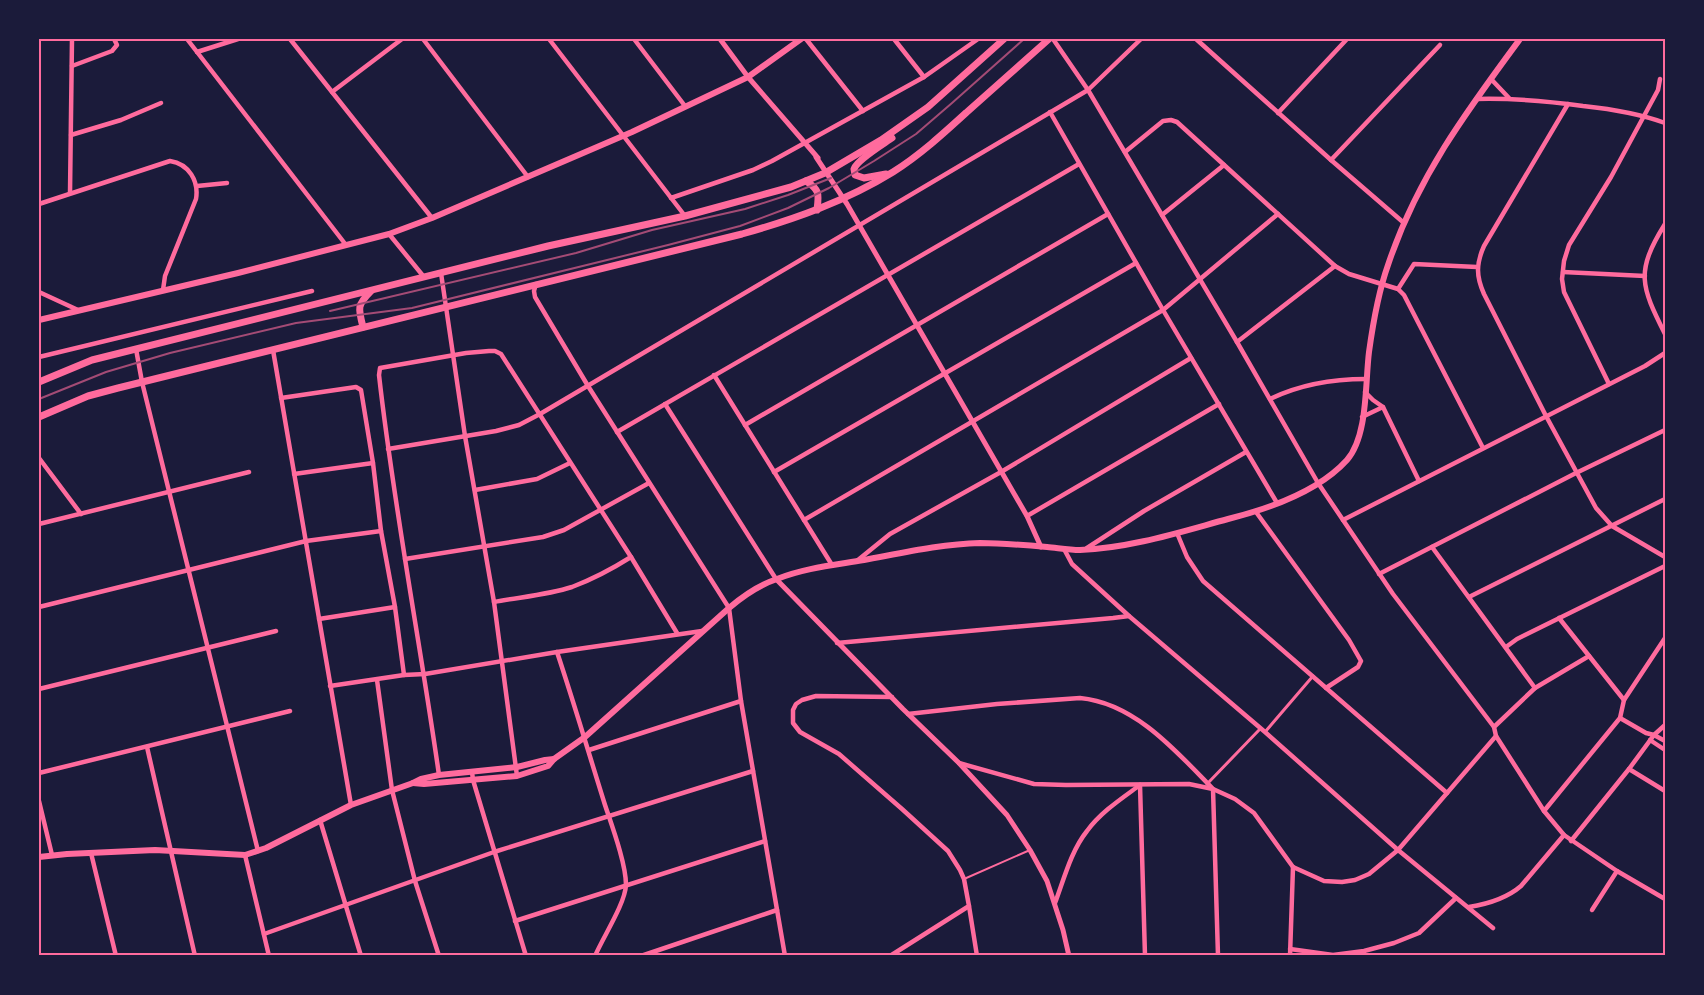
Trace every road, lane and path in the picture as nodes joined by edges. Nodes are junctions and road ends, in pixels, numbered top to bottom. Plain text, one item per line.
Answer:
1 (72, 39) edge
2 (114, 39) edge
3 (187, 39) edge
4 (238, 39) edge
5 (290, 39) edge
6 (402, 39) edge
7 (423, 39) edge
8 (549, 39) edge
9 (634, 39) edge
10 (720, 39) edge
11 (801, 39) edge
12 (806, 39) edge
13 (894, 39) edge
14 (978, 39) edge
15 (1004, 39) edge
16 (1051, 39) edge
17 (1141, 39) edge
18 (1196, 39) edge
19 (1347, 39) edge
20 (1520, 39) edge
21 (1440, 45) dead end
22 (197, 52) junction
23 (72, 66) junction
24 (748, 77) junction
25 (924, 77) junction
26 (1491, 79) junction
27 (1660, 79) dead end
28 (1088, 90) junction
29 (332, 92) junction
30 (1509, 98) junction
31 (1476, 99) junction
32 (160, 103) dead end
33 (1568, 104) junction
34 (685, 106) junction
35 (928, 108) junction
36 (863, 111) junction
37 (1050, 112) junction
38 (1278, 113) junction
39 (1645, 116) junction
40 (1665, 123) edge
41 (71, 135) junction
42 (624, 136) junction
43 (805, 143) junction
44 (1125, 152) junction
45 (1331, 160) junction
46 (1079, 164) junction
47 (1224, 165) junction
48 (827, 172) junction
49 (893, 172) junction
50 (528, 177) junction
51 (806, 181) junction
52 (227, 183) dead end
53 (197, 186) junction
54 (70, 193) junction
55 (671, 198) junction
56 (844, 199) junction
57 (39, 204) edge
58 (817, 210) junction
59 (1108, 214) junction
60 (1278, 214) junction
61 (1162, 215) junction
62 (685, 216) junction
63 (432, 218) junction
64 (1404, 223) junction
65 (1665, 224) edge
66 (859, 226) junction
67 (389, 234) junction
68 (346, 245) junction
69 (1136, 262) junction
70 (1335, 266) junction
71 (1477, 267) junction
72 (1563, 272) junction
73 (441, 273) junction
74 (888, 275) junction
75 (1645, 276) junction
76 (424, 278) junction
77 (1200, 279) junction
78 (1382, 283) junction
79 (536, 284) junction
80 (1398, 289) junction
81 (163, 290) junction
82 (312, 291) dead end
83 (371, 291) junction
84 (39, 292) edge
85 (445, 307) junction
86 (78, 310) junction
87 (1163, 310) junction
88 (39, 320) edge
89 (917, 326) junction
90 (363, 327) junction
91 (1665, 334) edge
92 (1237, 342) junction
93 (136, 349) junction
94 (273, 350) junction
95 (1665, 353) edge
96 (453, 356) junction
97 (39, 357) edge
98 (1191, 358) junction
99 (945, 374) junction
100 (714, 375) junction
101 (1366, 379) junction
102 (142, 381) junction
103 (39, 382) edge
104 (1609, 384) junction
105 (588, 386) junction
106 (1365, 392) junction
107 (281, 398) junction
108 (1270, 399) junction
109 (665, 404) junction
110 (1219, 404) junction
111 (1383, 408) junction
112 (540, 414) junction
113 (1546, 416) junction
114 (39, 417) edge
115 (1362, 417) junction
116 (972, 422) junction
117 (745, 425) junction
118 (1665, 430) edge
119 (617, 432) junction
120 (465, 435) junction
121 (1482, 448) junction
122 (388, 449) junction
123 (1246, 452) junction
124 (39, 458) edge
125 (373, 463) junction
126 (570, 463) junction
127 (249, 472) dead end
128 (774, 472) junction
129 (1001, 472) junction
130 (1576, 473) junction
131 (294, 474) junction
132 (1419, 481) junction
133 (649, 483) junction
134 (1318, 483) junction
135 (169, 490) junction
136 (475, 490) junction
137 (1665, 499) edge
138 (1277, 503) junction
139 (601, 511) junction
140 (1256, 512) junction
141 (81, 514) junction
142 (1027, 516) junction
143 (804, 520) junction
144 (1343, 520) junction
145 (39, 524) edge
146 (1612, 526) junction
147 (381, 531) junction
148 (1177, 533) junction
149 (306, 542) junction
150 (484, 546) junction
151 (1041, 547) junction
152 (1432, 547) junction
153 (1065, 549) junction
154 (1086, 549) junction
155 (631, 557) junction
156 (1665, 557) edge
157 (405, 559) junction
158 (857, 561) junction
159 (832, 566) junction
160 (1665, 566) edge
161 (189, 570) junction
162 (1379, 574) junction
163 (776, 579) junction
164 (1469, 597) junction
165 (494, 602) junction
166 (39, 607) edge
167 (394, 608) junction
168 (729, 608) junction
169 (1129, 616) junction
170 (1559, 618) junction
171 (319, 619) junction
172 (276, 631) dead end
173 (702, 631) junction
174 (678, 633) junction
175 (1665, 638) edge
176 (837, 643) junction
177 (1506, 647) junction
178 (207, 648) junction
179 (557, 652) junction
180 (1589, 656) junction
181 (501, 661) junction
182 (425, 674) junction
183 (404, 675) junction
184 (1313, 676) junction
185 (377, 680) junction
186 (330, 686) junction
187 (1326, 688) junction
188 (1535, 688) junction
189 (39, 689) edge
190 (892, 697) junction
191 (1624, 700) junction
192 (741, 701) junction
193 (290, 711) dead end
194 (908, 714) junction
195 (1620, 718) junction
196 (1665, 725) edge
197 (227, 727) junction
198 (1494, 727) junction
199 (1263, 730) junction
200 (1646, 732) junction
201 (1654, 735) junction
202 (1496, 736) junction
203 (585, 738) junction
204 (1651, 740) junction
205 (1665, 741) edge
206 (147, 747) junction
207 (589, 750) junction
208 (1665, 750) edge
209 (554, 759) junction
210 (959, 763) junction
211 (517, 768) junction
212 (1629, 769) junction
213 (753, 771) junction
214 (472, 772) junction
215 (39, 773) edge
216 (439, 775) junction
217 (517, 776) junction
218 (474, 780) junction
219 (413, 783) junction
220 (1208, 784) junction
221 (1140, 785) junction
222 (1212, 789) junction
223 (392, 790) junction
224 (1665, 791) edge
225 (1447, 793) junction
226 (39, 801) edge
227 (351, 805) junction
228 (1544, 811) junction
229 (609, 817) junction
230 (320, 820) junction
231 (1564, 836) junction
232 (765, 841) junction
233 (1571, 841) junction
234 (1030, 850) junction
235 (1398, 850) junction
236 (171, 851) junction
237 (258, 851) junction
238 (494, 852) junction
239 (91, 853) junction
240 (52, 855) junction
241 (245, 855) junction
242 (39, 857) edge
243 (1293, 867) junction
244 (1617, 871) junction
245 (964, 879) junction
246 (415, 881) junction
247 (626, 886) junction
248 (1456, 898) junction
249 (1665, 899) edge
250 (1055, 903) junction
251 (346, 904) junction
252 (969, 906) junction
253 (1469, 907) junction
254 (777, 910) junction
255 (1592, 910) dead end
256 (515, 921) junction
257 (1493, 928) dead end
258 (264, 934) junction
259 (904, 947) junction
260 (1290, 949) junction
261 (116, 956) edge
262 (195, 956) edge
263 (269, 956) edge
264 (362, 956) edge
265 (439, 956) edge
266 (526, 956) edge
267 (595, 956) edge
268 (641, 956) edge
269 (785, 956) edge
270 (890, 956) edge
271 (906, 956) edge
272 (977, 956) edge
273 (1069, 956) edge
274 (1145, 956) edge
275 (1218, 956) edge
276 (1290, 956) edge

1 - 23 street
2 - 23 street
3 - 22 street
4 - 22 street
5 - 29 street
6 - 29 street
7 - 50 street
8 - 42 street
9 - 34 street
10 - 24 street
11 - 24 main road
12 - 36 street
13 - 25 street
14 - 25 street
15 - 35 main road
16 - 28 street
16 - 49 main road
17 - 28 street
18 - 38 street
19 - 38 street
20 - 26 main road
21 - 45 street
22 - 68 street
23 - 41 street
24 - 34 main road
24 - 43 street
25 - 36 street
26 - 30 street
26 - 31 main road
27 - 39 street
28 - 37 street
28 - 44 street
29 - 63 street
30 - 31 street
30 - 33 street
31 - 64 main road
32 - 41 street
33 - 39 street
33 - 71 street
34 - 42 main road
35 - 48 main road
35 - 49 main road
36 - 43 street
37 - 46 street
37 - 66 street
38 - 45 street
39 - 40 street
39 - 72 street
41 - 54 street
42 - 50 main road
42 - 55 street
43 - 48 street
43 - 55 street
44 - 47 street
44 - 61 street
45 - 64 street
46 - 59 street
46 - 74 street
47 - 60 street
47 - 61 street
48 - 51 main road
48 - 56 street
49 - 56 main road
50 - 63 main road
51 - 58 main road
51 - 62 main road
52 - 53 street
53 - 54 street
53 - 81 street
54 - 57 street
55 - 62 street
56 - 58 main road
56 - 66 street
58 - 79 main road
59 - 69 street
59 - 89 street
60 - 70 street
60 - 77 street
61 - 77 street
62 - 73 main road
63 - 67 main road
64 - 78 main road
65 - 75 street
66 - 74 street
66 - 105 street
67 - 68 main road
67 - 76 street
68 - 81 main road
69 - 87 street
69 - 99 street
70 - 78 street
70 - 92 street
71 - 80 street
71 - 113 street
72 - 75 street
72 - 104 street
73 - 76 main road
73 - 85 street
74 - 89 street
74 - 100 street
75 - 91 street
76 - 83 main road
77 - 87 street
77 - 92 street
78 - 80 street
78 - 101 main road
79 - 85 main road
79 - 105 street
80 - 121 street
81 - 86 main road
82 - 97 street
83 - 90 main road
83 - 93 main road
84 - 86 street
85 - 90 main road
85 - 96 street
86 - 88 main road
87 - 98 street
87 - 116 street
89 - 99 street
89 - 117 street
90 - 94 main road
92 - 108 street
93 - 102 street
93 - 103 main road
94 - 102 main road
94 - 107 street
95 - 104 street
96 - 112 street
96 - 120 street
96 - 122 street
98 - 110 street
98 - 129 street
99 - 116 street
99 - 128 street
100 - 109 street
100 - 117 street
101 - 106 main road
101 - 108 street
102 - 114 main road
102 - 135 street
104 - 113 street
105 - 112 street
105 - 119 street
106 - 111 street
106 - 115 main road
107 - 125 street
107 - 131 street
108 - 134 street
109 - 119 street
109 - 163 street
110 - 123 street
110 - 142 street
111 - 115 street
111 - 132 street
112 - 120 street
112 - 126 street
113 - 121 street
113 - 130 street
115 - 134 main road
116 - 129 street
116 - 143 street
117 - 128 street
118 - 130 street
119 - 133 street
120 - 122 street
120 - 136 street
121 - 132 street
122 - 157 street
123 - 138 street
123 - 154 street
124 - 141 street
125 - 131 street
125 - 147 street
126 - 136 street
126 - 139 street
127 - 135 street
128 - 143 street
129 - 142 street
129 - 158 street
130 - 146 street
130 - 152 street
131 - 149 street
132 - 144 street
133 - 139 street
133 - 168 street
134 - 138 main road
134 - 144 street
135 - 141 street
135 - 161 street
136 - 150 street
137 - 146 street
138 - 140 main road
139 - 150 street
139 - 155 street
140 - 148 main road
140 - 187 street
141 - 145 street
142 - 151 street
143 - 159 street
144 - 162 street
146 - 156 street
146 - 164 street
147 - 149 street
147 - 167 street
148 - 154 main road
148 - 184 street
149 - 161 street
149 - 171 street
150 - 157 street
150 - 165 street
151 - 153 main road
151 - 158 main road
152 - 162 street
152 - 164 street
153 - 154 main road
153 - 169 street
155 - 165 street
155 - 174 street
157 - 182 street
158 - 159 main road
159 - 163 main road
160 - 170 street
161 - 166 street
161 - 178 street
162 - 198 street
163 - 168 main road
163 - 176 street
164 - 177 street
165 - 181 street
167 - 171 street
167 - 183 street
168 - 173 main road
168 - 192 street
169 - 176 street
169 - 199 street
170 - 177 street
170 - 180 street
171 - 186 street
172 - 178 street
173 - 174 street
173 - 203 main road
174 - 179 street
175 - 191 street
176 - 190 street
177 - 188 street
178 - 189 street
178 - 197 street
179 - 181 street
179 - 203 street
180 - 188 street
180 - 191 street
181 - 182 street
181 - 211 street
182 - 183 street
182 - 216 street
183 - 185 street
184 - 187 street
184 - 199 street
185 - 186 street
185 - 223 street
186 - 227 street
187 - 225 street
188 - 198 street
190 - 194 street
190 - 245 street
191 - 195 street
192 - 207 street
192 - 213 street
193 - 197 street
194 - 210 street
194 - 220 street
195 - 200 street
195 - 228 street
196 - 201 street
197 - 206 street
197 - 237 street
198 - 202 street
199 - 220 street
199 - 235 street
200 - 201 street
200 - 204 street
201 - 204 street
201 - 205 street
202 - 225 street
202 - 228 street
203 - 207 street
203 - 209 main road
204 - 208 street
204 - 212 street
206 - 215 street
206 - 236 street
207 - 229 street
209 - 211 main road
209 - 217 main road
210 - 221 street
210 - 234 street
211 - 214 main road
211 - 217 street
212 - 224 street
212 - 233 street
213 - 229 street
213 - 232 street
214 - 216 main road
214 - 218 street
216 - 219 main road
217 - 218 main road
218 - 219 main road
218 - 238 street
219 - 223 main road
220 - 222 street
221 - 222 street
221 - 250 street
221 - 274 street
222 - 243 street
222 - 275 street
223 - 227 main road
223 - 246 street
225 - 235 street
226 - 240 street
227 - 230 main road
228 - 231 street
229 - 238 street
229 - 247 street
230 - 237 main road
230 - 251 street
231 - 233 street
231 - 253 street
232 - 247 street
232 - 254 street
233 - 244 street
234 - 245 lane
234 - 250 street
235 - 243 street
235 - 248 street
236 - 239 main road
236 - 241 main road
236 - 262 street
237 - 241 main road
238 - 246 street
238 - 256 street
239 - 240 main road
239 - 261 street
240 - 242 main road
241 - 258 street
243 - 260 street
244 - 249 street
244 - 255 street
245 - 252 street
246 - 251 street
246 - 265 street
247 - 256 street
247 - 267 street
248 - 253 street
248 - 260 street
250 - 273 street
251 - 258 street
251 - 264 street
252 - 259 street
252 - 272 street
253 - 257 street
254 - 268 street
254 - 269 street
256 - 266 street
258 - 263 street
259 - 270 street
259 - 271 street
260 - 276 street

